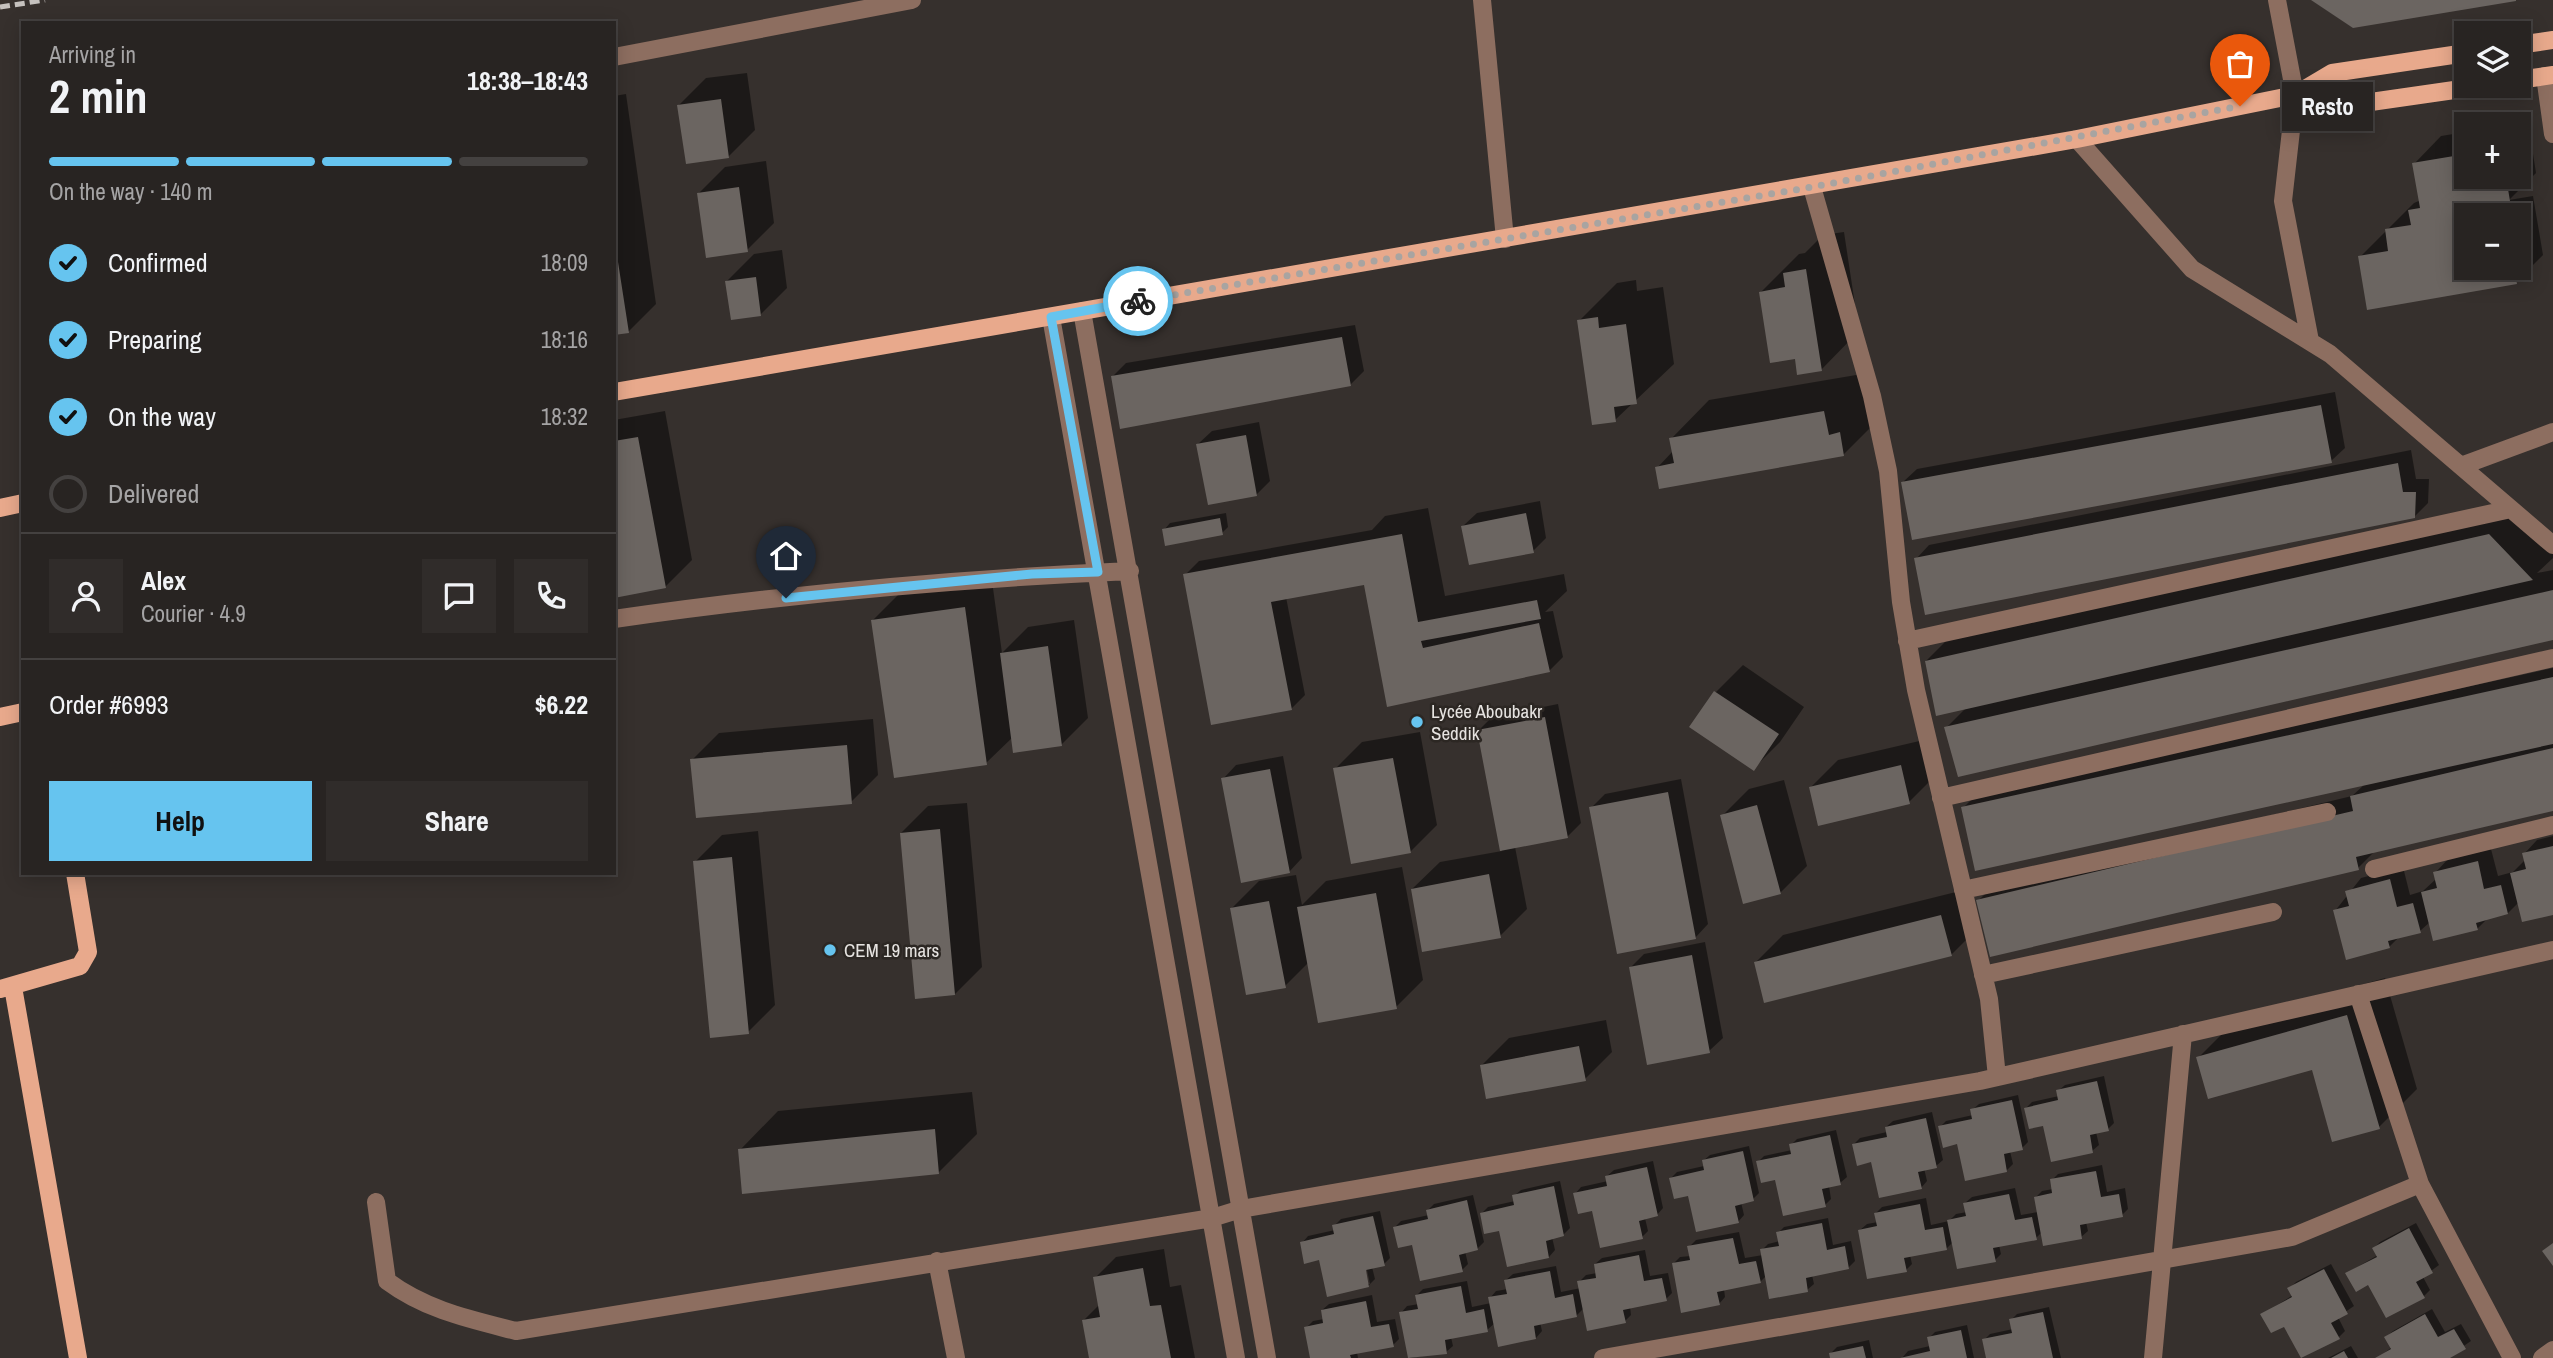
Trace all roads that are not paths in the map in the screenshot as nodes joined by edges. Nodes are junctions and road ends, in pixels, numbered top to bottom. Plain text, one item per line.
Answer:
1 (912, 0) edge
2 (1482, 0) edge
3 (2277, 0) edge
4 (2553, 40) edge
5 (2531, 43) edge
6 (2454, 55) edge
7 (616, 57) edge
8 (2549, 76) edge
9 (2531, 78) edge
10 (2454, 90) edge
11 (2295, 95) junction
12 (2553, 134) edge
13 (2077, 139) junction
14 (1812, 187) junction
15 (1505, 239) junction
16 (1082, 311) junction
17 (1051, 317) junction
18 (2311, 341) junction
19 (616, 392) edge
20 (2553, 432) edge
21 (2461, 466) junction
22 (21, 503) edge
23 (0, 508) edge
24 (2511, 509) junction
25 (2553, 545) edge
26 (1130, 571) junction
27 (1098, 572) junction
28 (616, 619) edge
29 (1908, 641) junction
30 (2553, 658) edge
31 (21, 712) edge
32 (0, 717) edge
33 (1941, 798) junction
34 (2327, 812) dead end
35 (2553, 825) edge
36 (2374, 869) dead end
37 (75, 875) edge
38 (1963, 890) junction
39 (2273, 912) dead end
40 (2553, 950) edge
41 (1983, 975) junction
42 (6, 988) edge
43 (2358, 994) junction
44 (2183, 1034) junction
45 (1997, 1077) junction
46 (2420, 1184) junction
47 (376, 1202) dead end
48 (1241, 1209) junction
49 (1212, 1218) junction
50 (2162, 1258) junction
51 (937, 1261) junction
52 (2553, 1350) edge
53 (78, 1358) edge
54 (956, 1358) edge
55 (1236, 1358) edge
56 (1267, 1358) edge
57 (1603, 1358) edge
58 (2153, 1358) edge
59 (2511, 1358) edge
60 (2542, 1358) edge

1 - 7 street
2 - 15 street
3 - 11 street
4 - 5 main road
6 - 11 main road
8 - 9 main road
8 - 12 street
10 - 11 main road
11 - 13 main road
11 - 18 street
13 - 14 main road
13 - 18 street
14 - 15 main road
14 - 29 street
15 - 16 main road
16 - 17 main road
16 - 26 street
17 - 19 main road
17 - 27 street
18 - 21 street
20 - 21 street
21 - 24 street
22 - 23 main road
24 - 25 street
24 - 29 street
26 - 27 street
26 - 48 street
27 - 28 street
27 - 49 street
29 - 33 street
30 - 33 street
31 - 32 main road
33 - 38 street
34 - 38 street
35 - 36 street
37 - 42 main road
38 - 41 street
39 - 41 street
40 - 43 street
41 - 45 street
42 - 53 main road
43 - 44 street
43 - 46 street
44 - 45 street
44 - 50 street
45 - 48 street
46 - 50 street
46 - 59 street
47 - 51 street
48 - 49 street
48 - 56 street
49 - 51 street
49 - 55 street
50 - 57 street
50 - 58 street
51 - 54 street
52 - 60 street

